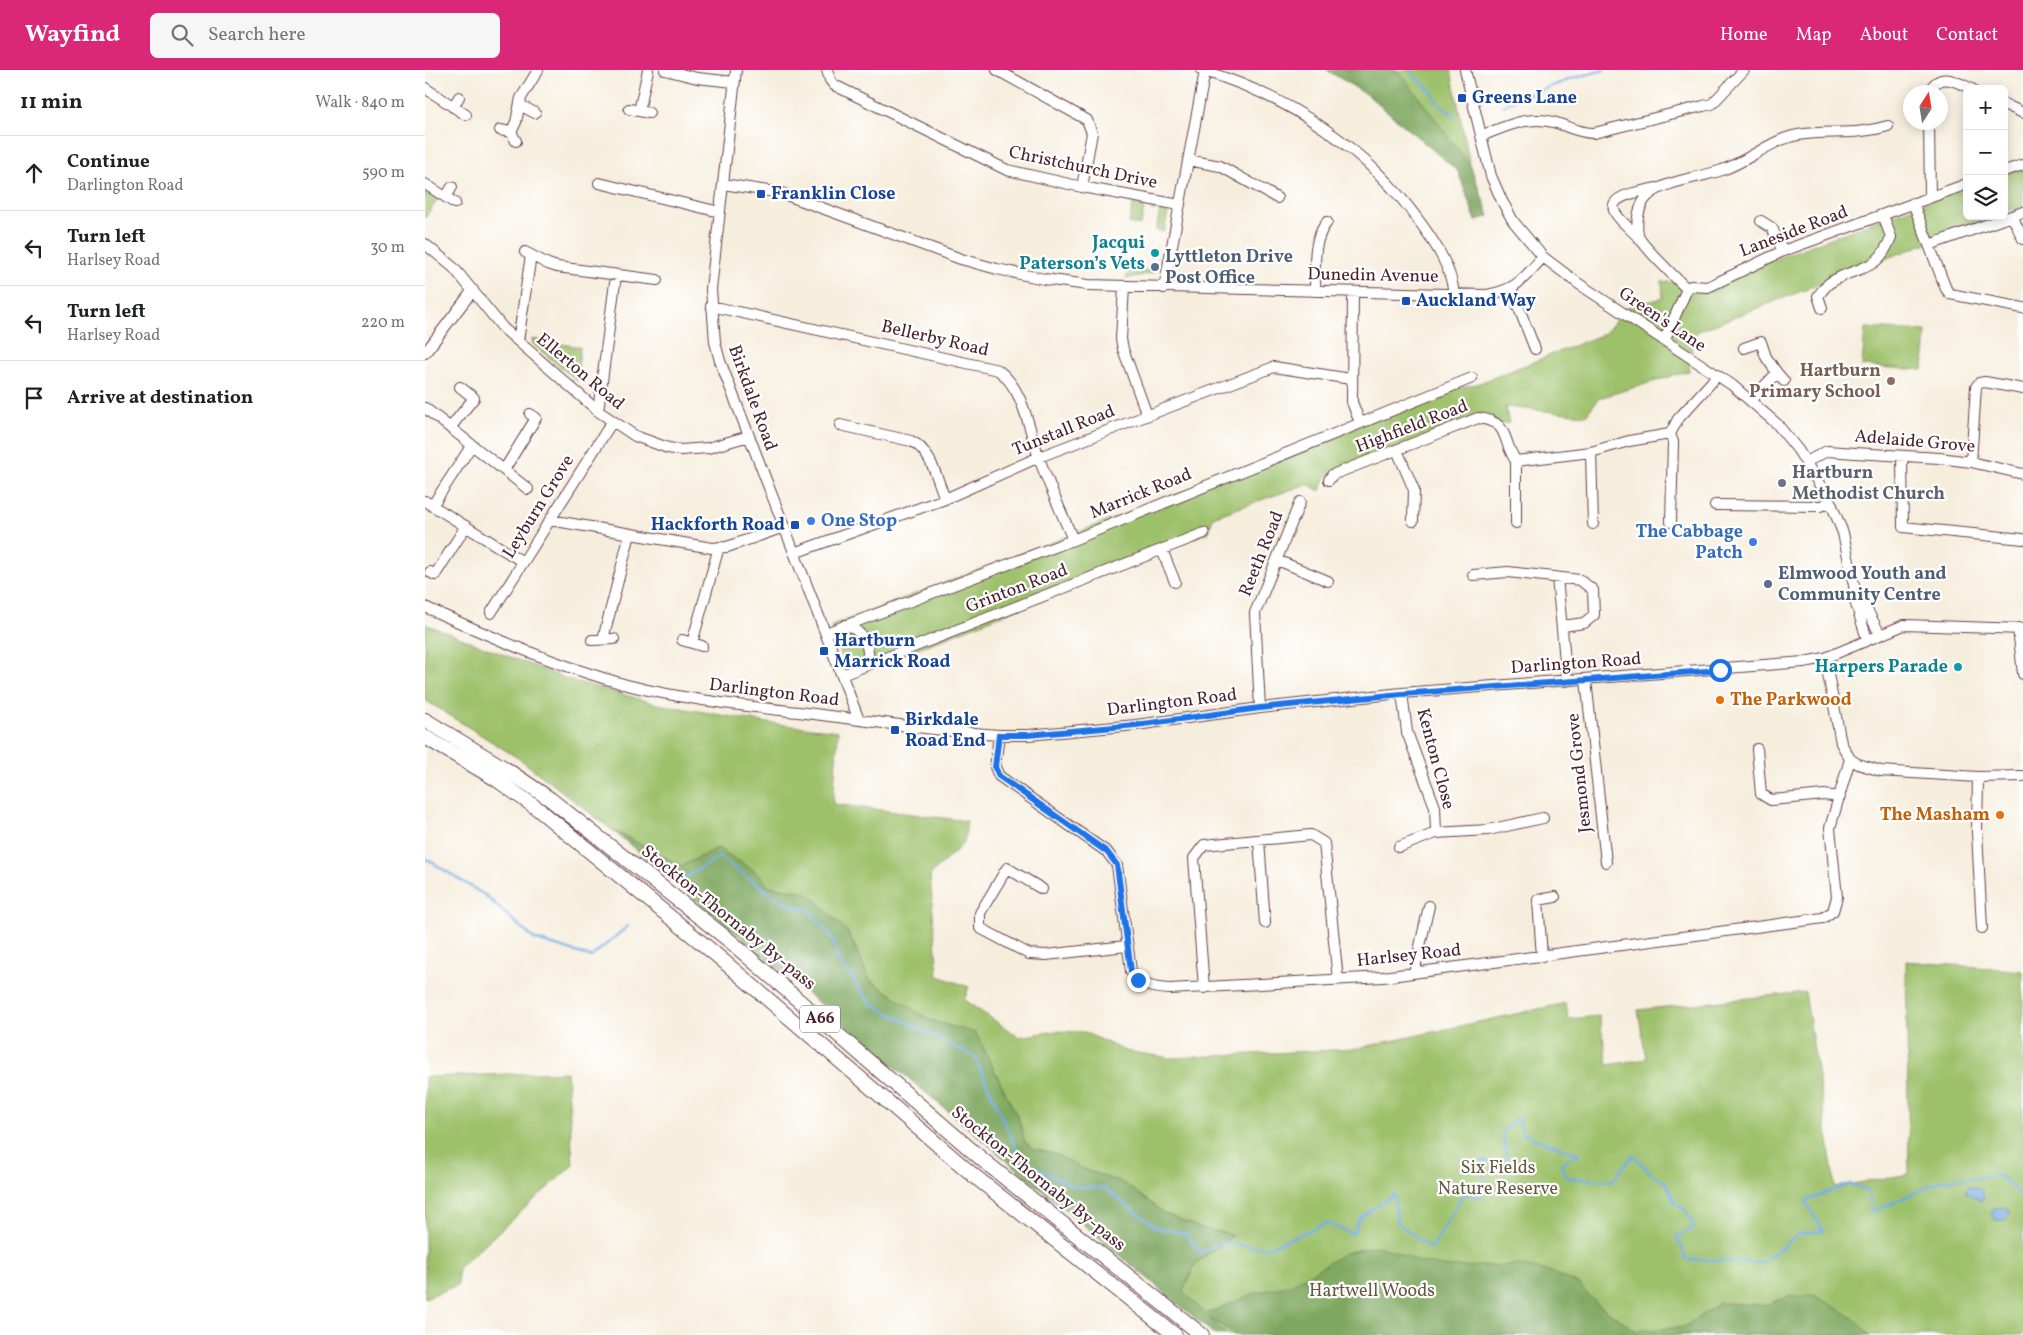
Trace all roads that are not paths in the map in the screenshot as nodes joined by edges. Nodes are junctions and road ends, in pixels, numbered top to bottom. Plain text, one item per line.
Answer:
1 (538, 70) edge
2 (648, 70) edge
3 (665, 70) edge
4 (736, 70) edge
5 (827, 70) edge
6 (997, 70) edge
7 (1465, 70) edge
8 (1744, 70) edge
9 (1203, 71) edge
10 (735, 82) junction
11 (1932, 85) edge
12 (1964, 85) edge
13 (425, 88) edge
14 (521, 105) junction
15 (2008, 106) edge
16 (639, 111) dead end
17 (535, 113) dead end
18 (2023, 113) edge
19 (466, 115) dead end
20 (1888, 126) dead end
21 (500, 130) dead end
22 (1929, 130) edge
23 (1481, 136) junction
24 (1188, 160) junction
25 (2023, 165) edge
26 (2008, 170) edge
27 (599, 183) dead end
28 (425, 184) edge
29 (723, 184) junction
30 (1963, 185) edge
31 (452, 187) dead end
32 (1082, 187) junction
33 (1658, 188) junction
34 (1930, 196) junction
35 (446, 197) junction
36 (1277, 198) dead end
37 (455, 203) dead end
38 (1913, 203) junction
39 (1180, 205) junction
40 (720, 212) junction
41 (2023, 212) edge
42 (1883, 215) junction
43 (2012, 216) junction
44 (1761, 221) dead end
45 (1327, 222) dead end
46 (1639, 238) junction
47 (2023, 240) edge
48 (425, 244) edge
49 (1929, 245) junction
50 (1783, 250) junction
51 (1543, 258) junction
52 (616, 275) junction
53 (657, 280) dead end
54 (1124, 287) junction
55 (1164, 288) junction
56 (1511, 288) junction
57 (1687, 288) junction
58 (473, 290) junction
59 (1315, 291) junction
60 (1353, 292) junction
61 (1454, 294) junction
62 (711, 306) junction
63 (1821, 308) dead end
64 (2023, 308) edge
65 (518, 341) junction
66 (1664, 342) junction
67 (1535, 348) dead end
68 (1744, 348) dead end
69 (425, 353) edge
70 (1777, 373) junction
71 (1717, 376) junction
72 (1351, 379) junction
73 (1468, 381) dead end
74 (1784, 381) dead end
75 (460, 387) dead end
76 (2023, 389) edge
77 (1751, 400) junction
78 (425, 408) edge
79 (598, 411) junction
80 (530, 414) dead end
81 (1147, 415) junction
82 (612, 422) junction
83 (1360, 423) junction
84 (840, 425) dead end
85 (450, 428) junction
86 (1670, 434) junction
87 (749, 436) junction
88 (472, 445) junction
89 (1397, 450) junction
90 (1591, 452) junction
91 (1902, 456) junction
92 (1039, 457) junction
93 (1516, 461) junction
94 (1806, 462) junction
95 (1971, 462) junction
96 (504, 470) junction
97 (2023, 474) edge
98 (1329, 480) dead end
99 (528, 489) dead end
100 (945, 499) junction
101 (1300, 502) dead end
102 (429, 503) edge
103 (1831, 503) junction
104 (1715, 505) dead end
105 (550, 520) junction
106 (1413, 521) dead end
107 (1516, 522) dead end
108 (1671, 522) dead end
109 (1593, 524) dead end
110 (466, 526) junction
111 (1190, 526) dead end
112 (784, 527) junction
113 (630, 534) junction
114 (2023, 539) edge
115 (1073, 540) junction
116 (719, 547) junction
117 (1162, 550) junction
118 (794, 553) junction
119 (1277, 560) junction
120 (523, 562) junction
121 (430, 572) dead end
122 (1473, 575) dead end
123 (1557, 578) junction
124 (1328, 581) dead end
125 (1175, 582) dead end
126 (1855, 590) junction
127 (425, 607) edge
128 (495, 612) dead end
129 (845, 625) junction
130 (1563, 626) junction
131 (2020, 629) edge
132 (826, 633) junction
133 (1880, 634) junction
134 (614, 639) dead end
135 (1867, 639) junction
136 (692, 643) dead end
137 (2022, 653) edge
138 (1825, 658) junction
139 (862, 667) junction
140 (2023, 674) edge
141 (842, 675) junction
142 (1586, 680) junction
143 (1567, 681) junction
144 (1402, 694) junction
145 (1260, 708) junction
146 (425, 720) edge
147 (859, 720) junction
148 (999, 735) junction
149 (425, 737) edge
150 (1757, 749) dead end
151 (1850, 759) junction
152 (2023, 776) edge
153 (1978, 777) junction
154 (1840, 797) junction
155 (1543, 818) dead end
156 (1436, 833) junction
157 (1259, 840) junction
158 (1399, 847) dead end
159 (1606, 862) dead end
160 (1042, 889) dead end
161 (1555, 897) dead end
162 (1429, 906) dead end
163 (1265, 923) dead end
164 (1982, 928) dead end
165 (1126, 946) junction
166 (1542, 956) junction
167 (1414, 973) junction
168 (1338, 980) junction
169 (1204, 988) junction
170 (1175, 1335) edge
171 (1202, 1335) edge

1 - 14 street
2 - 16 street
3 - 10 street
4 - 10 street, Birkdale Road
5 - 32 street, Christchurch Drive
6 - 32 street
7 - 23 street, Green's Lane
8 - 23 street
9 - 24 street
9 - 61 street
10 - 29 street, Birkdale Road
11 - 12 street
13 - 19 street
14 - 17 street
14 - 21 street
15 - 18 street
20 - 33 street
22 - 34 street
23 - 51 street, Green's Lane
24 - 36 street
24 - 39 street
25 - 26 street
27 - 40 street
28 - 35 street
29 - 40 street, Birkdale Road
29 - 54 street, Dunedin Avenue
30 - 34 street, Laneside Road
31 - 35 street
32 - 39 street, Christchurch Drive
33 - 46 street
33 - 46 street
34 - 38 street, Laneside Road
35 - 37 street
38 - 42 street, Laneside Road
38 - 49 street
39 - 55 street
40 - 62 street, Birkdale Road
41 - 43 street
42 - 50 street, Laneside Road
42 - 63 street
43 - 47 street
43 - 49 street
44 - 50 street
45 - 59 street
46 - 57 street
48 - 58 street, Ellerton Road
49 - 64 street
50 - 57 street, Laneside Road
51 - 56 street, Dunedin Avenue
51 - 66 street, Green's Lane
52 - 53 street
52 - 65 street
52 - 79 street
54 - 55 street, Dunedin Avenue
54 - 81 street
55 - 59 street, Dunedin Avenue
56 - 61 street, Dunedin Avenue
56 - 67 street
57 - 66 street
58 - 65 street, Ellerton Road
58 - 69 street
59 - 60 street, Dunedin Avenue
60 - 61 street, Dunedin Avenue
60 - 72 street
62 - 87 street, Birkdale Road
62 - 92 street, Bellerby Road
65 - 79 street, Ellerton Road
66 - 71 street, Green's Lane
68 - 70 street
70 - 74 street
70 - 77 street
71 - 77 street, Green's Lane
71 - 86 street
72 - 81 street, Tunstall Road
72 - 83 street
73 - 83 street, Marrick Road
75 - 85 street
76 - 95 street
77 - 94 street, Green's Lane
78 - 85 street
79 - 82 street, Ellerton Road
80 - 96 street
81 - 92 street, Tunstall Road
82 - 87 street, Ellerton Road
82 - 105 street, Leyburn Grove
83 - 115 street, Marrick Road
84 - 100 street
85 - 88 street
86 - 90 street
86 - 108 street
87 - 112 street, Birkdale Road
88 - 96 street
88 - 102 street
89 - 93 street, Highfield Road
89 - 98 street, Highfield Road
89 - 106 street
90 - 93 street
90 - 109 street
91 - 94 street, Adelaide Grove
91 - 95 street, Adelaide Grove
91 - 114 street
92 - 100 street, Tunstall Road
92 - 115 street, Bellerby Road
93 - 107 street
94 - 103 street, Green's Lane
95 - 97 street, Adelaide Grove
96 - 99 street
100 - 118 street, Tunstall Road
101 - 119 street, Reeth Road
102 - 110 street
103 - 104 street
103 - 126 street, Green's Lane
105 - 113 street
105 - 120 street, Leyburn Grove
110 - 120 street
110 - 121 street
111 - 117 street, Grinton Road
112 - 116 street
112 - 118 street, Birkdale Road
113 - 116 street
113 - 134 street
115 - 129 street, Marrick Road
116 - 136 street
117 - 125 street
117 - 139 street, Grinton Road
118 - 132 street, Birkdale Road
119 - 124 street
119 - 145 street, Reeth Road
120 - 128 street, Leyburn Grove
122 - 123 street
123 - 130 street
123 - 130 street
126 - 133 street, Green's Lane
126 - 135 street, Green's Lane
127 - 147 street, Darlington Road
129 - 132 street, Marrick Road
129 - 139 street
130 - 143 street
131 - 133 street, Darlington Road
131 - 137 street
132 - 141 street, Birkdale Road
133 - 135 street, Darlington Road
135 - 138 street, Darlington Road
137 - 140 street
138 - 142 street, Darlington Road
138 - 151 street
139 - 141 street, Grinton Road
141 - 147 street, Birkdale Road
142 - 143 street, Darlington Road
142 - 159 street, Jesmond Grove
143 - 144 street, Darlington Road
144 - 145 street, Darlington Road
144 - 156 street, Kenton Close
145 - 148 street, Darlington Road
146 - 171 highway, Stockton-Thornaby By-pass / A66
147 - 148 street, Darlington Road
148 - 165 street, Harlsey Road
149 - 170 highway, Stockton-Thornaby By-pass / A66
150 - 154 street
151 - 153 street
151 - 154 street, Harlsey Road
152 - 153 street
153 - 164 street
154 - 166 street, Harlsey Road
155 - 156 street, Kenton Close
156 - 158 street, Kenton Close
157 - 163 street
157 - 168 street
157 - 169 street
160 - 165 street
161 - 166 street
162 - 167 street
165 - 169 street, Harlsey Road
166 - 167 street, Harlsey Road
167 - 168 street, Harlsey Road
168 - 169 street, Harlsey Road

